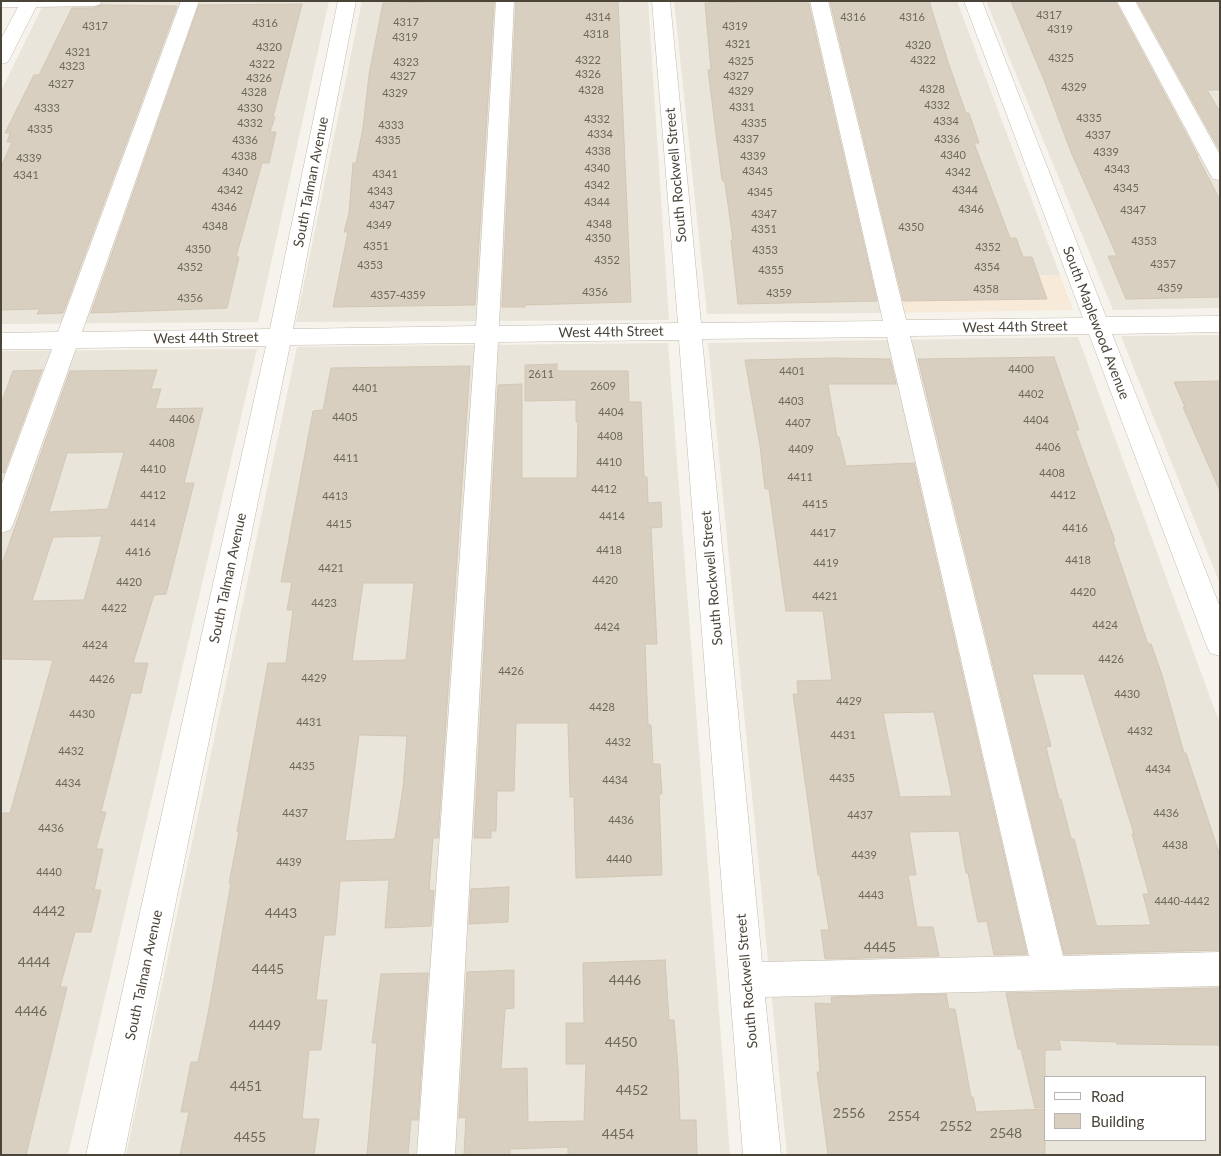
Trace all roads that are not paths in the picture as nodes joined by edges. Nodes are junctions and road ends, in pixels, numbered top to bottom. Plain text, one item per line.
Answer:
1 (93, 1) edge
2 (190, 1) edge
3 (347, 1) edge
4 (505, 1) edge
5 (661, 1) edge
6 (819, 1) edge
7 (973, 1) edge
8 (1126, 1) edge
9 (1, 2) edge
10 (30, 2) edge
11 (1, 58) edge
12 (1220, 174) edge
13 (1220, 324) edge
14 (1097, 325) junction
15 (896, 328) junction
16 (690, 331) junction
17 (487, 334) junction
18 (280, 337) junction
19 (67, 340) junction
20 (1, 341) edge
21 (1, 522) edge
22 (1220, 644) edge
23 (1220, 969) edge
24 (1050, 973) junction
25 (747, 980) junction
26 (106, 1155) edge
27 (436, 1155) edge
28 (762, 1155) edge

1 - 10 street
2 - 19 street
3 - 18 street, South Talman Avenue
4 - 17 street
5 - 16 street, South Rockwell Street
6 - 15 street
7 - 14 street, South Maplewood Avenue
8 - 12 street
9 - 10 street
10 - 11 street
13 - 14 street, West 44th Street
14 - 15 street, West 44th Street
14 - 22 street, South Maplewood Avenue
15 - 16 street, West 44th Street
15 - 24 street
16 - 17 street, West 44th Street
16 - 25 street, South Rockwell Street
17 - 18 street, West 44th Street
17 - 27 street
18 - 19 street, West 44th Street
18 - 26 street, South Talman Avenue
19 - 20 street, West 44th Street
19 - 21 street
23 - 24 street
24 - 25 street
25 - 28 street, South Rockwell Street

